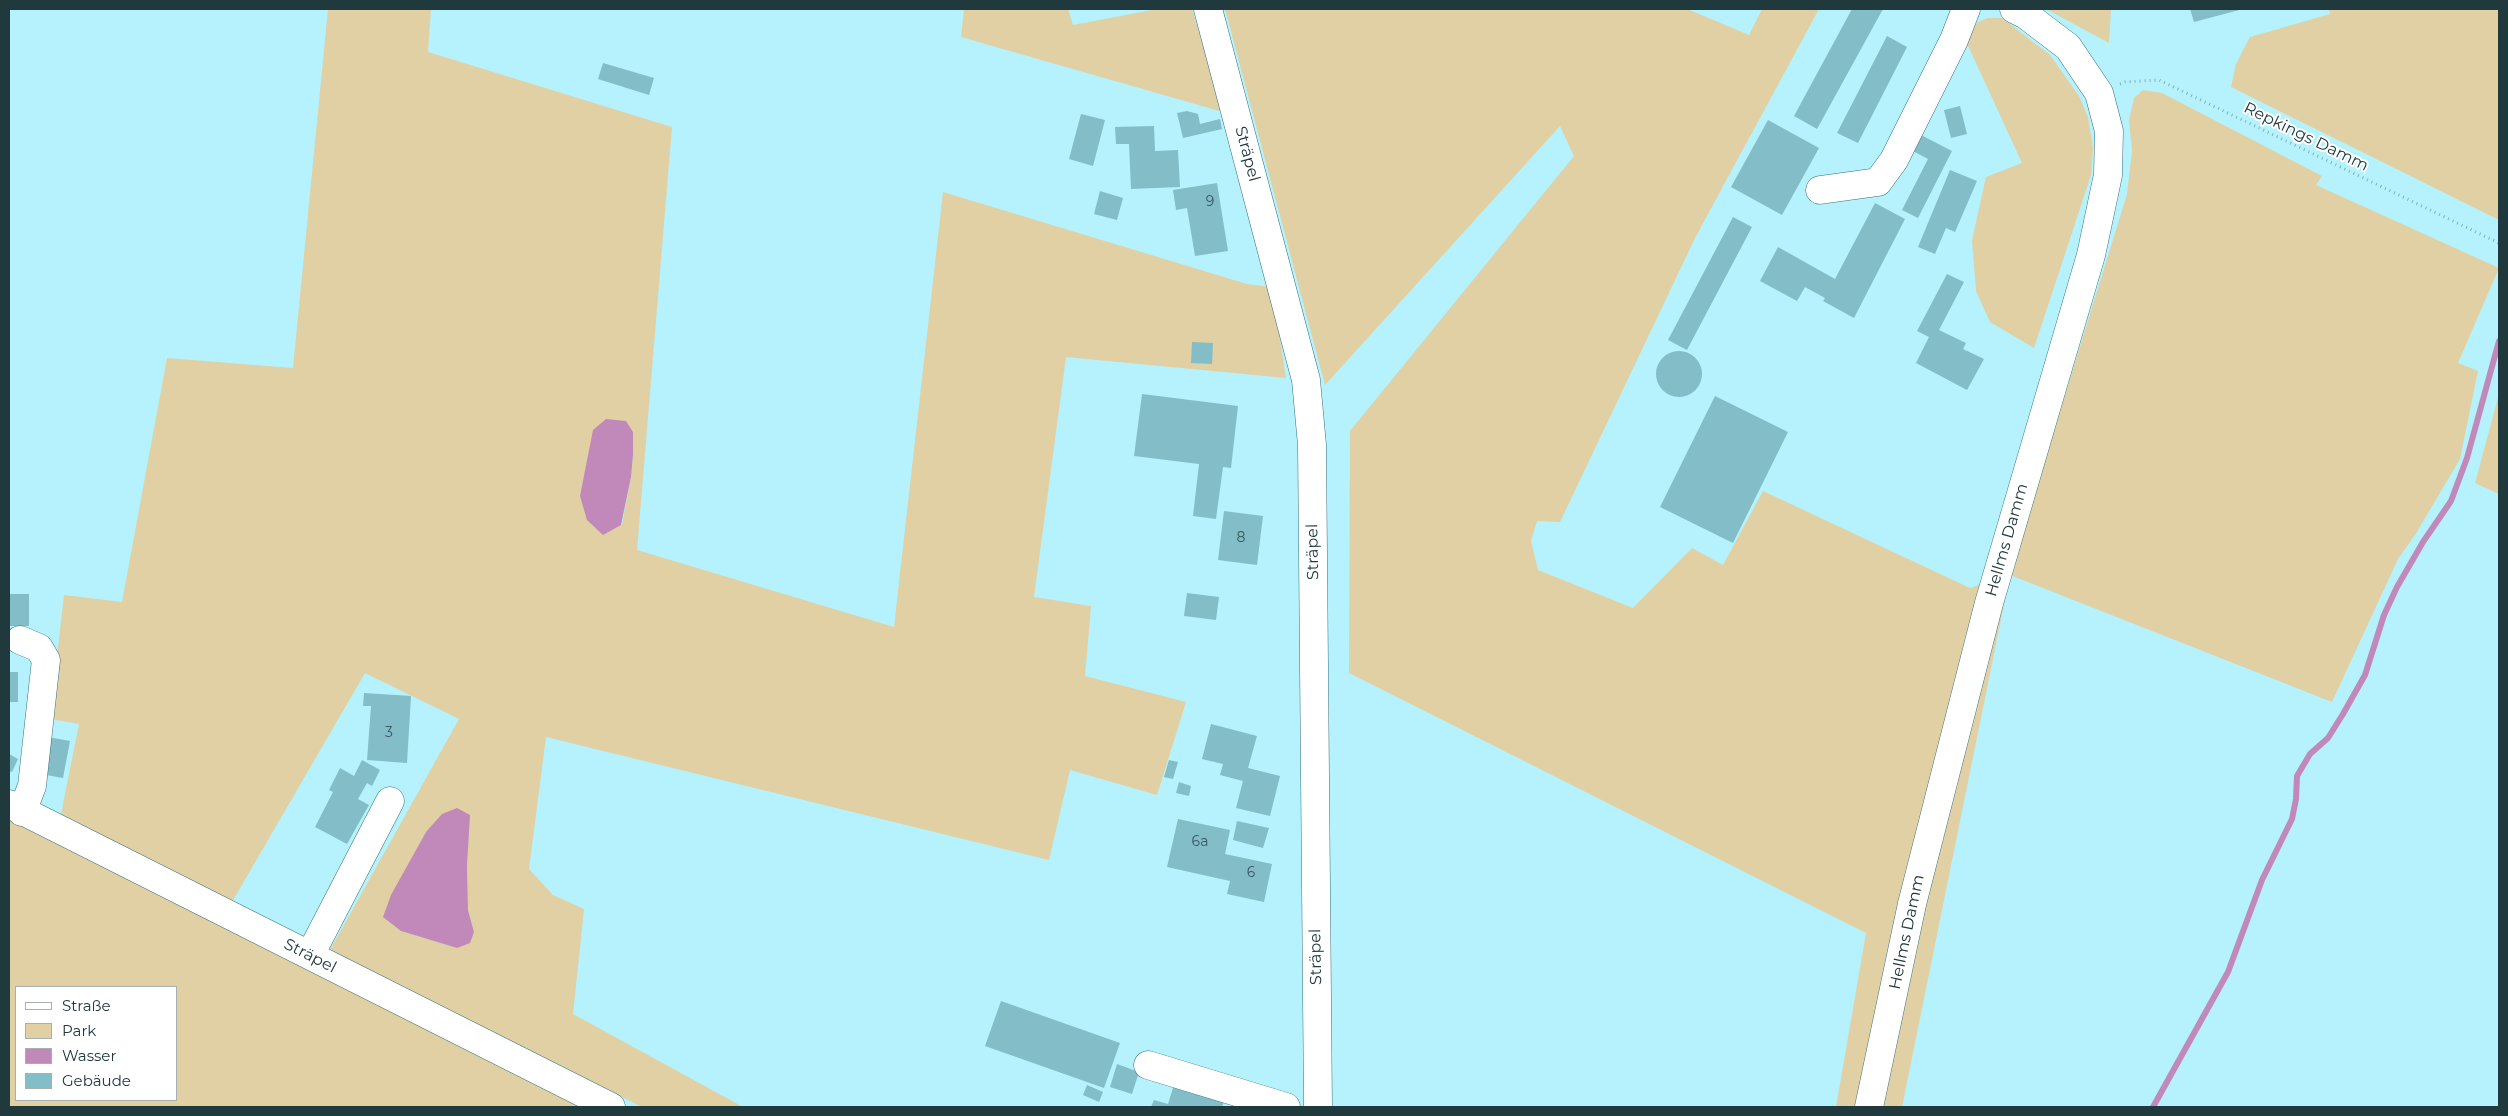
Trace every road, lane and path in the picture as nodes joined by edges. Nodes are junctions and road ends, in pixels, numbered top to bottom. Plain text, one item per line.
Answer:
1 (1208, 9) edge
2 (1966, 9) edge
3 (2014, 9) edge
4 (2099, 93) junction
5 (1820, 190) dead end
6 (2499, 243) edge
7 (20, 640) dead end
8 (390, 801) dead end
9 (16, 808) edge
10 (310, 955) junction
11 (1148, 1065) dead end
12 (611, 1107) edge
13 (1286, 1107) edge
14 (1318, 1107) edge
15 (1869, 1107) edge

1 - 14 street, Sträpel
2 - 5 street
3 - 4 street, Hellms Damm
4 - 6 path, Repkings Damm
4 - 15 street, Hellms Damm
7 - 9 street
8 - 10 street
9 - 10 street, Sträpel
10 - 12 street, Sträpel
11 - 13 street

